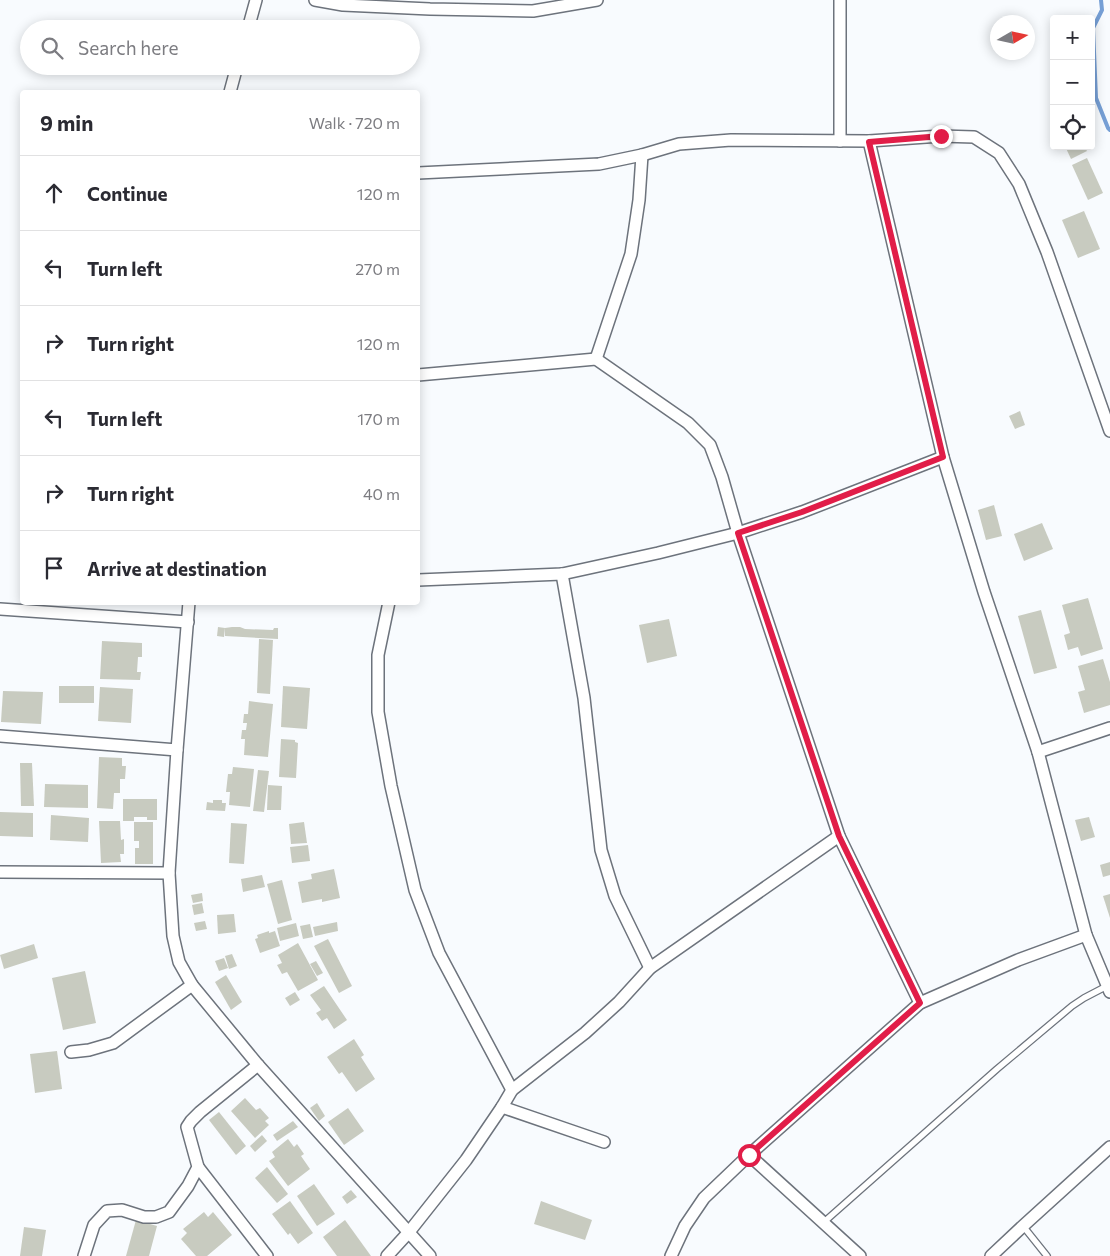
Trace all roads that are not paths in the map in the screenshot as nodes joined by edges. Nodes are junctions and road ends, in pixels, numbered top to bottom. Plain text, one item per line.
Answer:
1 (256, 0) edge
2 (315, 0) edge
3 (598, 0) edge
4 (840, 0) edge
5 (250, 20) edge
6 (235, 75) edge
7 (231, 90) edge
8 (840, 141) junction
9 (869, 142) junction
10 (642, 155) junction
11 (420, 174) edge
12 (596, 359) junction
13 (420, 375) edge
14 (1110, 431) edge
15 (943, 457) junction
16 (738, 533) junction
17 (562, 574) junction
18 (420, 580) edge
19 (189, 605) edge
20 (388, 605) edge
21 (0, 609) edge
22 (188, 622) junction
23 (1110, 728) edge
24 (0, 736) edge
25 (177, 750) junction
26 (1038, 752) junction
27 (839, 836) junction
28 (0, 872) edge
29 (169, 873) junction
30 (1086, 935) junction
31 (650, 968) junction
32 (192, 985) junction
33 (1109, 989) edge
34 (920, 1003) junction
35 (70, 1052) dead end
36 (258, 1065) junction
37 (512, 1090) junction
38 (502, 1107) junction
39 (604, 1142) dead end
40 (1110, 1147) edge
41 (749, 1155) junction
42 (198, 1167) junction
43 (824, 1222) junction
44 (1023, 1226) junction
45 (409, 1232) junction
46 (84, 1256) edge
47 (267, 1256) edge
48 (387, 1256) edge
49 (430, 1256) edge
50 (671, 1256) edge
51 (860, 1256) edge
52 (991, 1256) edge
53 (1047, 1256) edge

1 - 5 street
2 - 3 street
4 - 8 street
6 - 7 street
8 - 9 street
8 - 10 street
9 - 14 street
9 - 15 street
10 - 11 street
10 - 12 street
12 - 13 street
12 - 16 street
15 - 16 street
15 - 26 street
16 - 17 street
16 - 27 street
17 - 18 street
17 - 31 street
19 - 22 street
20 - 37 street
21 - 22 street
22 - 25 street
23 - 26 street
24 - 25 street
25 - 29 street
26 - 30 street
27 - 31 street
27 - 34 street
28 - 29 street
29 - 32 street
30 - 33 street
30 - 34 street
31 - 37 street
32 - 35 street
32 - 36 street
33 - 43 lane
34 - 41 street
36 - 42 street
36 - 45 street
37 - 38 street
38 - 39 street
38 - 45 street
40 - 44 street
41 - 43 street
41 - 50 street
42 - 46 street
42 - 47 street
43 - 51 street
44 - 52 street
44 - 53 lane
45 - 48 street
45 - 49 street

